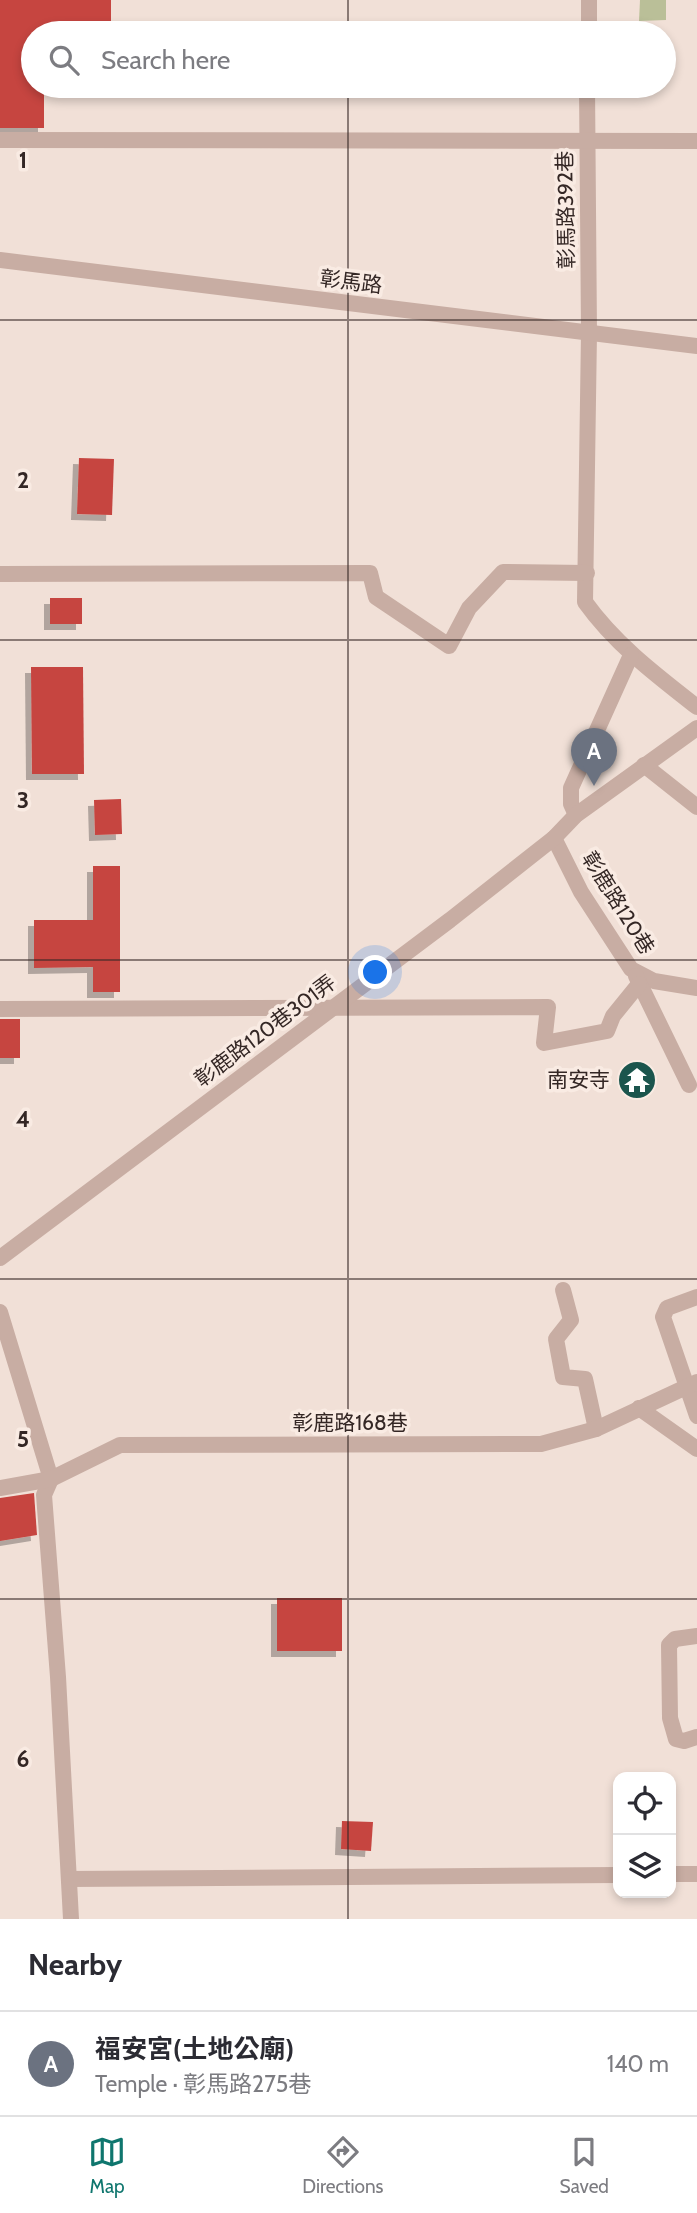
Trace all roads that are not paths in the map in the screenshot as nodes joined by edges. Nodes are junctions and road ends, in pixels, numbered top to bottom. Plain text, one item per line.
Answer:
1 (589, 0) edge
2 (589, 21) edge
3 (587, 98) edge
4 (0, 140) edge
5 (586, 141) junction
6 (697, 141) edge
7 (0, 260) edge
8 (589, 333) junction
9 (697, 346) edge
10 (587, 573) junction
11 (0, 574) edge
12 (631, 655) junction
13 (697, 707) edge
14 (697, 727) edge
15 (644, 765) junction
16 (697, 807) edge
17 (576, 815) junction
18 (554, 838) junction
19 (637, 977) junction
20 (697, 988) edge
21 (331, 1007) junction
22 (0, 1009) edge
23 (689, 1084) dead end
24 (0, 1258) edge
25 (563, 1290) dead end
26 (697, 1297) edge
27 (0, 1312) edge
28 (692, 1384) edge
29 (639, 1408) junction
30 (697, 1416) edge
31 (596, 1429) junction
32 (697, 1450) edge
33 (51, 1479) junction
34 (0, 1488) edge
35 (697, 1636) edge
36 (697, 1737) edge
37 (676, 1874) edge
38 (697, 1874) edge
39 (613, 1875) edge
40 (69, 1878) junction
41 (71, 1919) edge

1 - 2 street
3 - 5 street, 彰馬路392巷
4 - 5 street
5 - 6 street
5 - 8 street, 彰馬路392巷
7 - 8 street, 彰馬路
8 - 9 street, 彰馬路
8 - 10 street, 彰馬路392巷
10 - 11 street
10 - 12 street, 彰馬路392巷
12 - 13 street, 彰馬路392巷
12 - 17 street
14 - 15 street, 彰鹿路120巷301弄
15 - 16 street
15 - 17 street, 彰鹿路120巷301弄
17 - 18 street, 彰鹿路120巷301弄
18 - 19 street, 彰鹿路120巷
18 - 21 street, 彰鹿路120巷301弄
19 - 20 street, 彰鹿路120巷
19 - 21 street
19 - 23 street
21 - 22 street
21 - 24 street, 彰鹿路120巷301弄
25 - 31 street
26 - 28 street
27 - 33 street
28 - 29 street, 彰鹿路168巷
28 - 30 street
29 - 31 street, 彰鹿路168巷
29 - 32 street
31 - 33 street, 彰鹿路168巷
33 - 34 street, 彰鹿路168巷
33 - 40 street
35 - 36 street
37 - 38 street
39 - 40 street
40 - 41 street

